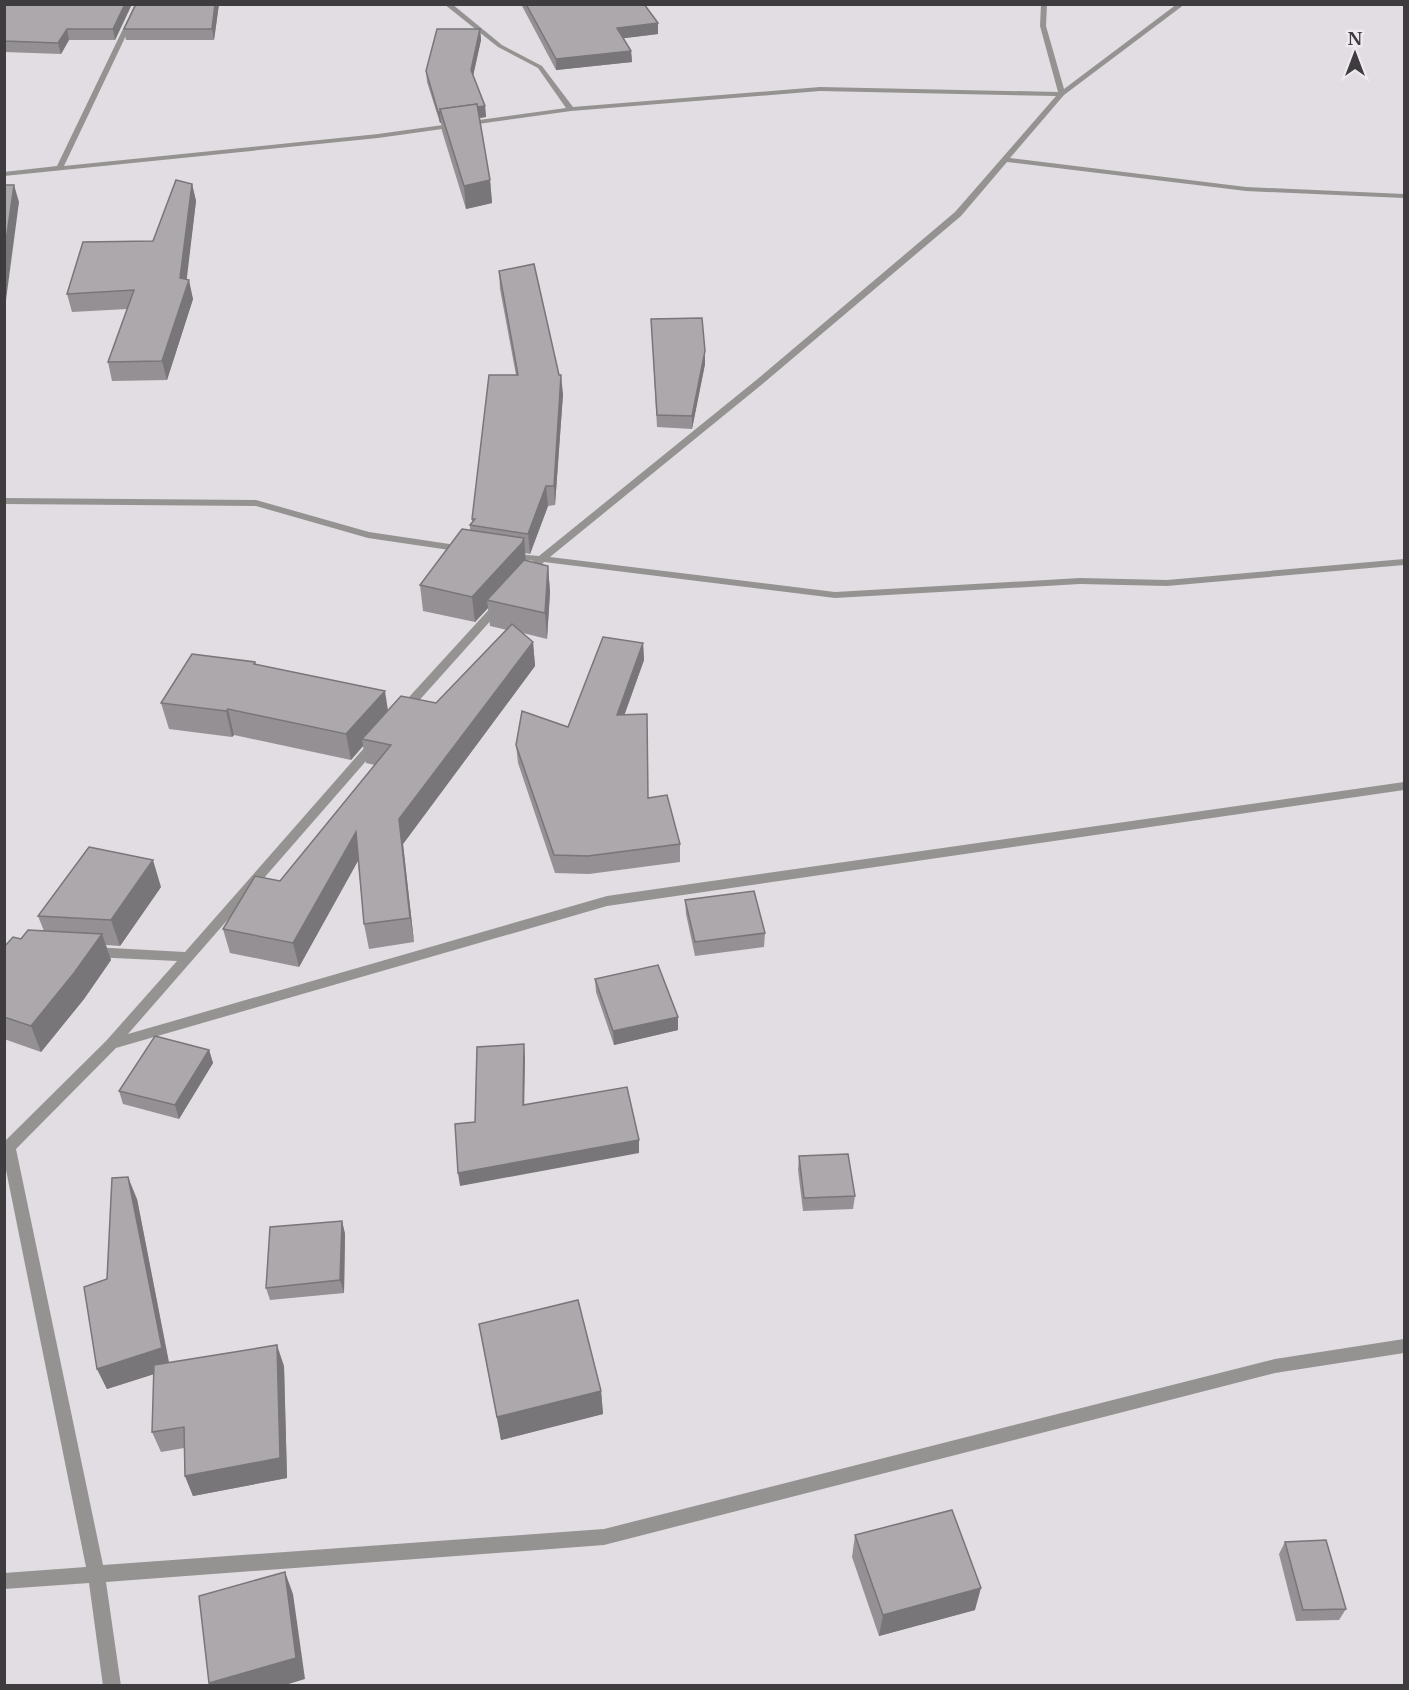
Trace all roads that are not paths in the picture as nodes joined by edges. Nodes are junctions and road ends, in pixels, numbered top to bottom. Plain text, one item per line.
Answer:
1 (138, 4) edge
2 (447, 4) edge
3 (1044, 4) edge
4 (1182, 4) edge
5 (1062, 94) junction
6 (571, 109) junction
7 (1005, 160) junction
8 (60, 166) junction
9 (4, 174) edge
10 (1404, 196) edge
11 (4, 501) edge
12 (471, 550) edge
13 (494, 553) edge
14 (540, 560) junction
15 (1404, 562) edge
16 (519, 582) edge
17 (505, 597) edge
18 (397, 719) edge
19 (381, 736) edge
20 (1404, 786) edge
21 (84, 951) edge
22 (187, 957) junction
23 (111, 1045) junction
24 (7, 1150) edge
25 (1404, 1346) edge
26 (96, 1574) junction
27 (4, 1581) edge
28 (112, 1686) edge

1 - 8 street
2 - 6 street
3 - 5 street
4 - 5 street
5 - 6 street
5 - 7 street
6 - 8 street
7 - 10 street
7 - 14 street
8 - 9 street
11 - 12 street
13 - 14 street
14 - 15 street
14 - 16 street
17 - 18 street
19 - 22 street
20 - 23 street
21 - 22 street
22 - 23 street
23 - 24 street
24 - 26 street
25 - 26 street
26 - 27 street
26 - 28 street

